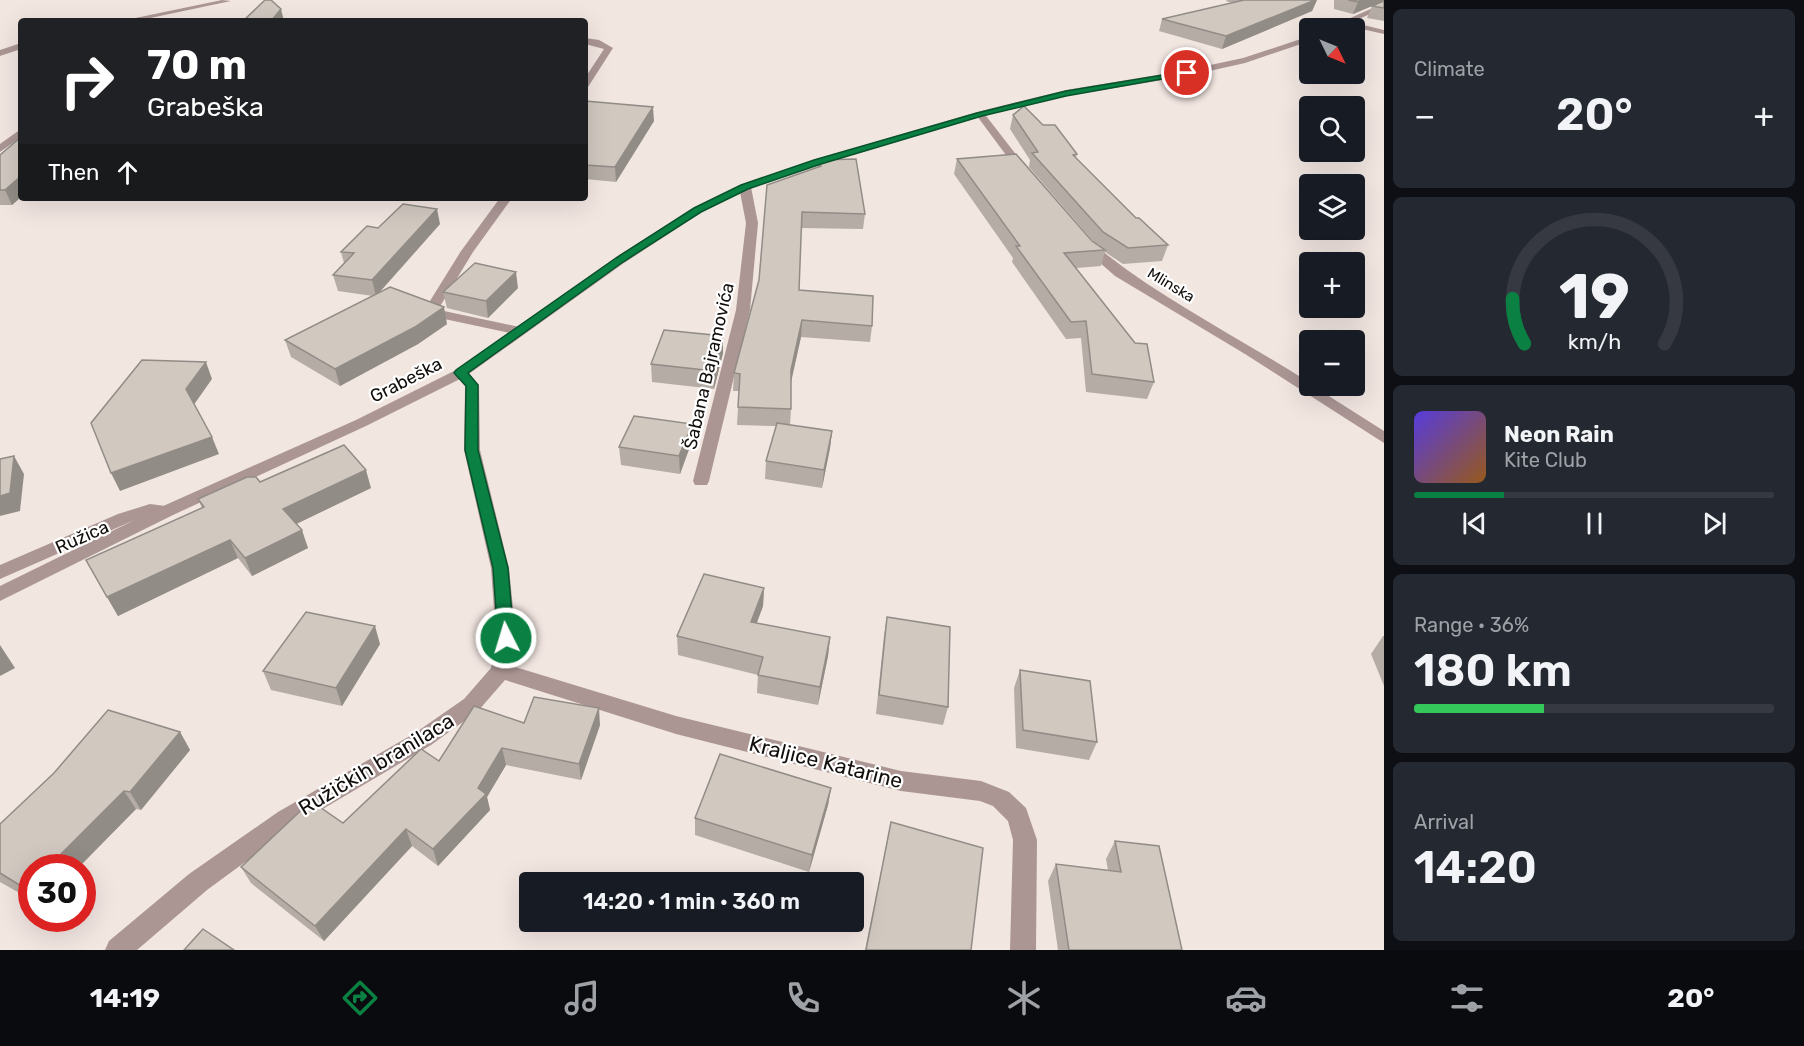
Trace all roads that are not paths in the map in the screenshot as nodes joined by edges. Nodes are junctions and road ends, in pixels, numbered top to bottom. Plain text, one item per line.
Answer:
1 (228, 1) edge
2 (1384, 5) edge
3 (140, 18) edge
4 (1357, 18) edge
5 (1365, 27) edge
6 (1384, 32) edge
7 (588, 41) edge
8 (1299, 42) edge
9 (18, 47) edge
10 (0, 53) edge
11 (588, 80) edge
12 (980, 114) junction
13 (18, 134) edge
14 (0, 149) edge
15 (1032, 181) edge
16 (745, 187) junction
17 (504, 201) edge
18 (1078, 234) edge
19 (519, 331) junction
20 (460, 373) junction
21 (1384, 438) edge
22 (701, 481) dead end
23 (167, 512) junction
24 (0, 572) edge
25 (0, 594) edge
26 (501, 671) junction
27 (118, 950) edge
28 (1023, 950) edge

1 - 3 lane
2 - 4 street
5 - 6 street
7 - 11 street
8 - 12 street, Grabeška
9 - 10 street
12 - 15 street
12 - 16 street, Grabeška
13 - 14 street
16 - 19 street, Grabeška
16 - 22 street, Šabana Bajramovića
17 - 19 street
18 - 21 street, Mlinska
19 - 20 street, Grabeška
20 - 23 street, Grabeška
20 - 26 street
23 - 24 street, Ružica
23 - 25 street, Grabeška
26 - 27 street, Ružičkih branilaca
26 - 28 street, Kraljice Katarine

